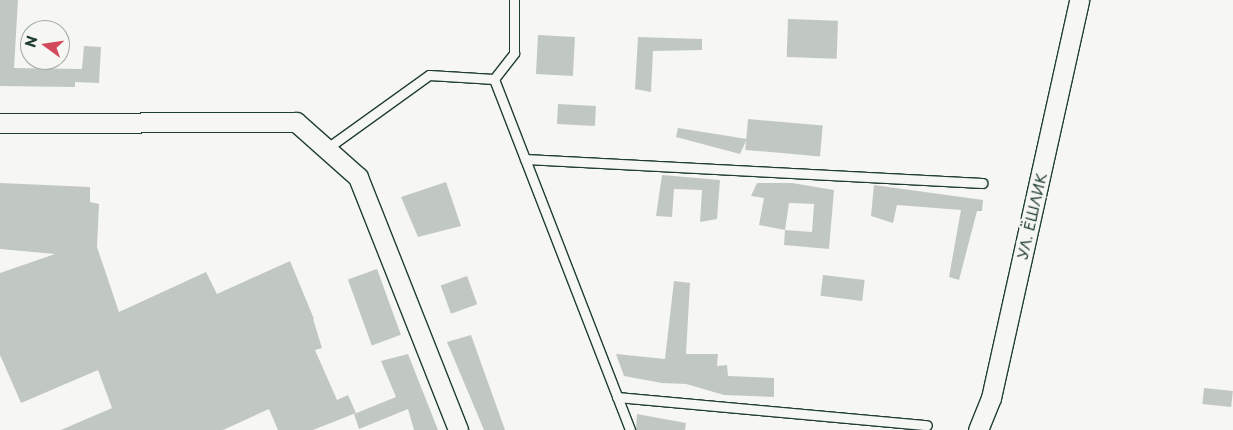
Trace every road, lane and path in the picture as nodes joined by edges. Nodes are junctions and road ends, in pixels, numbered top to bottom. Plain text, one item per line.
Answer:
1 (514, 0) edge
2 (1079, 0) edge
3 (494, 79) junction
4 (0, 123) edge
5 (326, 149) junction
6 (525, 158) junction
7 (982, 183) dead end
8 (617, 397) junction
9 (927, 425) dead end
10 (458, 430) edge
11 (630, 430) edge
12 (978, 430) edge

1 - 3 lane
2 - 12 street, УЛ. ЁШЛИК
3 - 5 lane
3 - 6 lane
4 - 5 street
5 - 10 street
6 - 7 lane
6 - 8 lane
8 - 9 lane
8 - 11 lane

